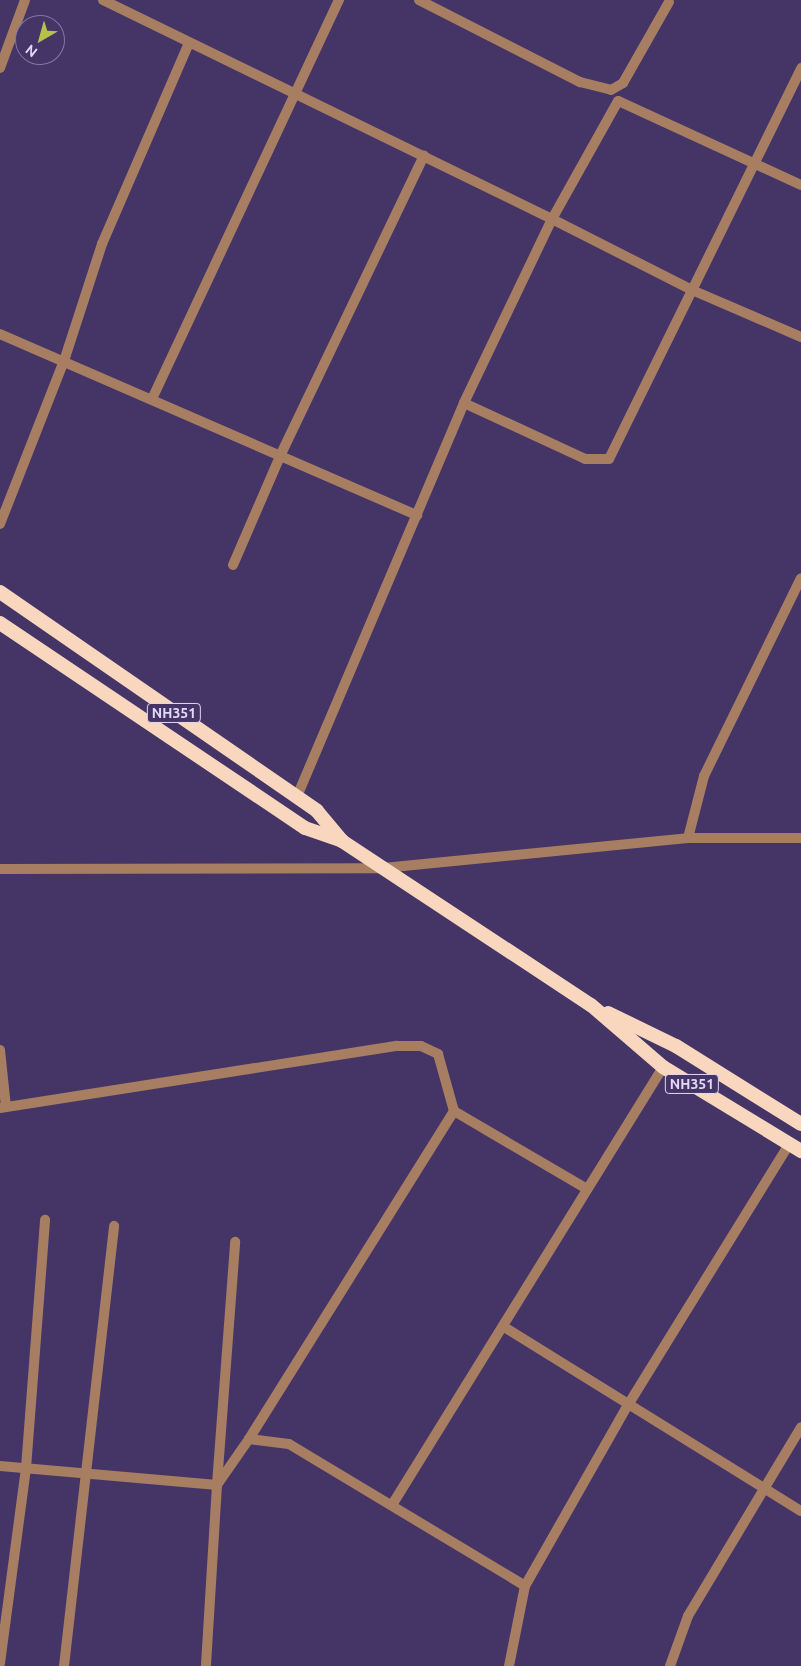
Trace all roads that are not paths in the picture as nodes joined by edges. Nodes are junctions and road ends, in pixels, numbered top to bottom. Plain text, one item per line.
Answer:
1 (25, 0) edge
2 (103, 0) edge
3 (339, 0) edge
4 (419, 0) edge
5 (669, 2) dead end
6 (189, 43) junction
7 (0, 68) edge
8 (801, 68) edge
9 (296, 93) junction
10 (424, 156) junction
11 (756, 164) junction
12 (801, 185) edge
13 (552, 219) junction
14 (692, 290) junction
15 (0, 334) edge
16 (801, 337) edge
17 (64, 361) junction
18 (152, 399) junction
19 (464, 403) junction
20 (281, 454) junction
21 (417, 515) junction
22 (0, 524) edge
23 (234, 565) dead end
24 (801, 578) edge
25 (0, 592) edge
26 (0, 623) edge
27 (297, 797) junction
28 (688, 838) junction
29 (801, 838) edge
30 (342, 841) junction
31 (383, 868) junction
32 (0, 870) edge
33 (591, 1005) junction
34 (0, 1050) edge
35 (663, 1067) junction
36 (3, 1107) edge
37 (454, 1111) junction
38 (801, 1124) edge
39 (795, 1148) edge
40 (587, 1189) junction
41 (45, 1220) dead end
42 (114, 1226) dead end
43 (235, 1242) dead end
44 (504, 1327) junction
45 (628, 1404) junction
46 (801, 1427) edge
47 (250, 1439) junction
48 (0, 1466) edge
49 (26, 1468) junction
50 (88, 1473) junction
51 (217, 1485) junction
52 (762, 1489) junction
53 (392, 1505) junction
54 (801, 1511) edge
55 (525, 1586) junction
56 (0, 1663) edge
57 (64, 1666) edge
58 (206, 1666) edge
59 (509, 1666) edge
60 (670, 1666) edge

1 - 7 street
2 - 6 street
3 - 9 street
4 - 5 street
6 - 9 street
6 - 17 street
8 - 11 street
9 - 10 street
9 - 18 street
10 - 13 street
10 - 20 street
11 - 12 street
11 - 13 street
11 - 14 street
13 - 14 street
13 - 19 street
14 - 16 street
14 - 19 street
15 - 17 street
17 - 18 street
17 - 22 street
18 - 20 street
19 - 21 street
20 - 21 street
20 - 23 street
21 - 27 street
24 - 28 street
25 - 27 highway, NH351
26 - 30 highway, NH351
27 - 30 highway, NH351
28 - 29 street
28 - 31 street
30 - 31 highway, NH351
31 - 32 street
31 - 33 highway, NH351
33 - 35 highway, NH351
33 - 38 highway, NH351
34 - 36 street
35 - 39 highway, NH351
35 - 40 street
36 - 37 street
37 - 40 street
37 - 47 street
39 - 45 street
40 - 44 street
41 - 49 street
42 - 50 street
43 - 51 street
44 - 45 street
44 - 53 street
45 - 52 street
45 - 55 street
46 - 52 street
47 - 51 street
47 - 53 street
48 - 49 street
49 - 50 street
49 - 56 street
50 - 51 street
50 - 57 street
51 - 58 street
52 - 54 street
52 - 60 street
53 - 55 street
55 - 59 street

